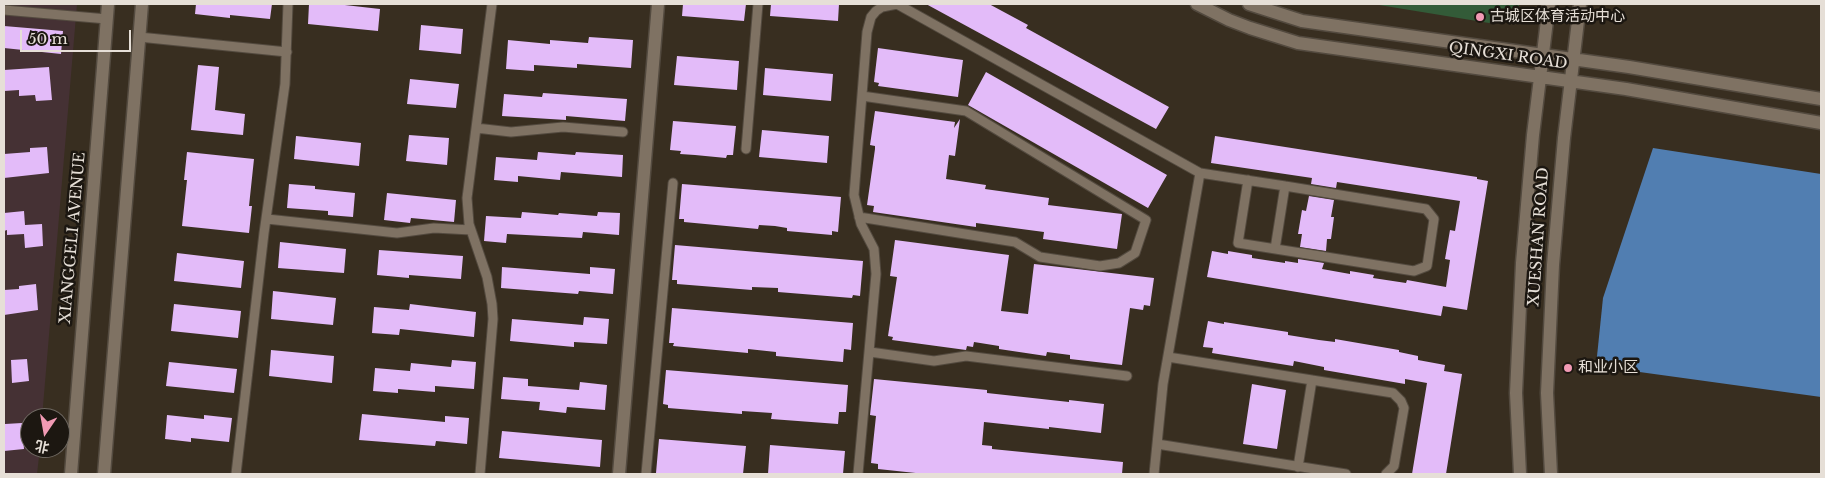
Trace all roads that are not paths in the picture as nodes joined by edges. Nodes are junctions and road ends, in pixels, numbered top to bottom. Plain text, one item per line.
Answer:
1 (108, 4) edge
2 (142, 4) edge
3 (288, 4) edge
4 (492, 4) edge
5 (658, 4) edge
6 (758, 4) edge
7 (1197, 4) edge
8 (1248, 4) edge
9 (1549, 4) edge
10 (1580, 4) edge
11 (4, 10) edge
12 (107, 19) junction
13 (139, 37) junction
14 (287, 52) junction
15 (1542, 55) junction
16 (1573, 59) junction
17 (1540, 77) junction
18 (1570, 81) junction
19 (862, 96) junction
20 (1821, 100) edge
21 (1821, 123) edge
22 (476, 128) junction
23 (623, 132) dead end
24 (746, 149) dead end
25 (1200, 172) junction
26 (1248, 180) junction
27 (672, 183) dead end
28 (1285, 186) junction
29 (859, 217) junction
30 (266, 218) junction
31 (471, 230) junction
32 (1275, 249) junction
33 (870, 352) junction
34 (1168, 357) junction
35 (1127, 376) dead end
36 (1312, 380) junction
37 (1157, 444) junction
38 (1298, 467) junction
39 (71, 474) edge
40 (104, 474) edge
41 (236, 474) edge
42 (480, 474) edge
43 (619, 474) edge
44 (646, 474) edge
45 (858, 474) edge
46 (1154, 474) edge
47 (1346, 474) edge
48 (1386, 474) edge
49 (1520, 474) edge
50 (1551, 474) edge

1 - 12 main road, XIANGGELI AVENUE
2 - 13 main road
3 - 14 lane
4 - 22 lane
5 - 43 main road
6 - 24 lane
7 - 17 main road, QINGXI ROAD
8 - 15 main road, QINGXI ROAD
9 - 15 main road, XUESHAN ROAD
10 - 16 main road, XUESHAN ROAD
11 - 12 lane
12 - 39 main road, XIANGGELI AVENUE
13 - 14 lane
13 - 40 main road
14 - 30 lane
15 - 16 main road, QINGXI ROAD
15 - 17 main road, XUESHAN ROAD
16 - 18 main road, XUESHAN ROAD
16 - 20 main road, QINGXI ROAD
17 - 18 main road, QINGXI ROAD
17 - 49 main road, XUESHAN ROAD
18 - 21 main road, QINGXI ROAD
18 - 50 main road, XUESHAN ROAD
19 - 25 lane
19 - 29 lane
19 - 29 lane
22 - 23 lane
22 - 31 lane
25 - 26 lane
25 - 34 lane
26 - 28 lane
26 - 32 lane
27 - 44 lane
28 - 32 lane
28 - 32 lane
29 - 33 lane
30 - 31 lane
30 - 41 lane
31 - 42 lane
33 - 35 lane
33 - 45 lane
34 - 36 lane
34 - 37 lane
36 - 38 lane
36 - 48 lane
37 - 38 lane
37 - 46 lane
38 - 47 lane

